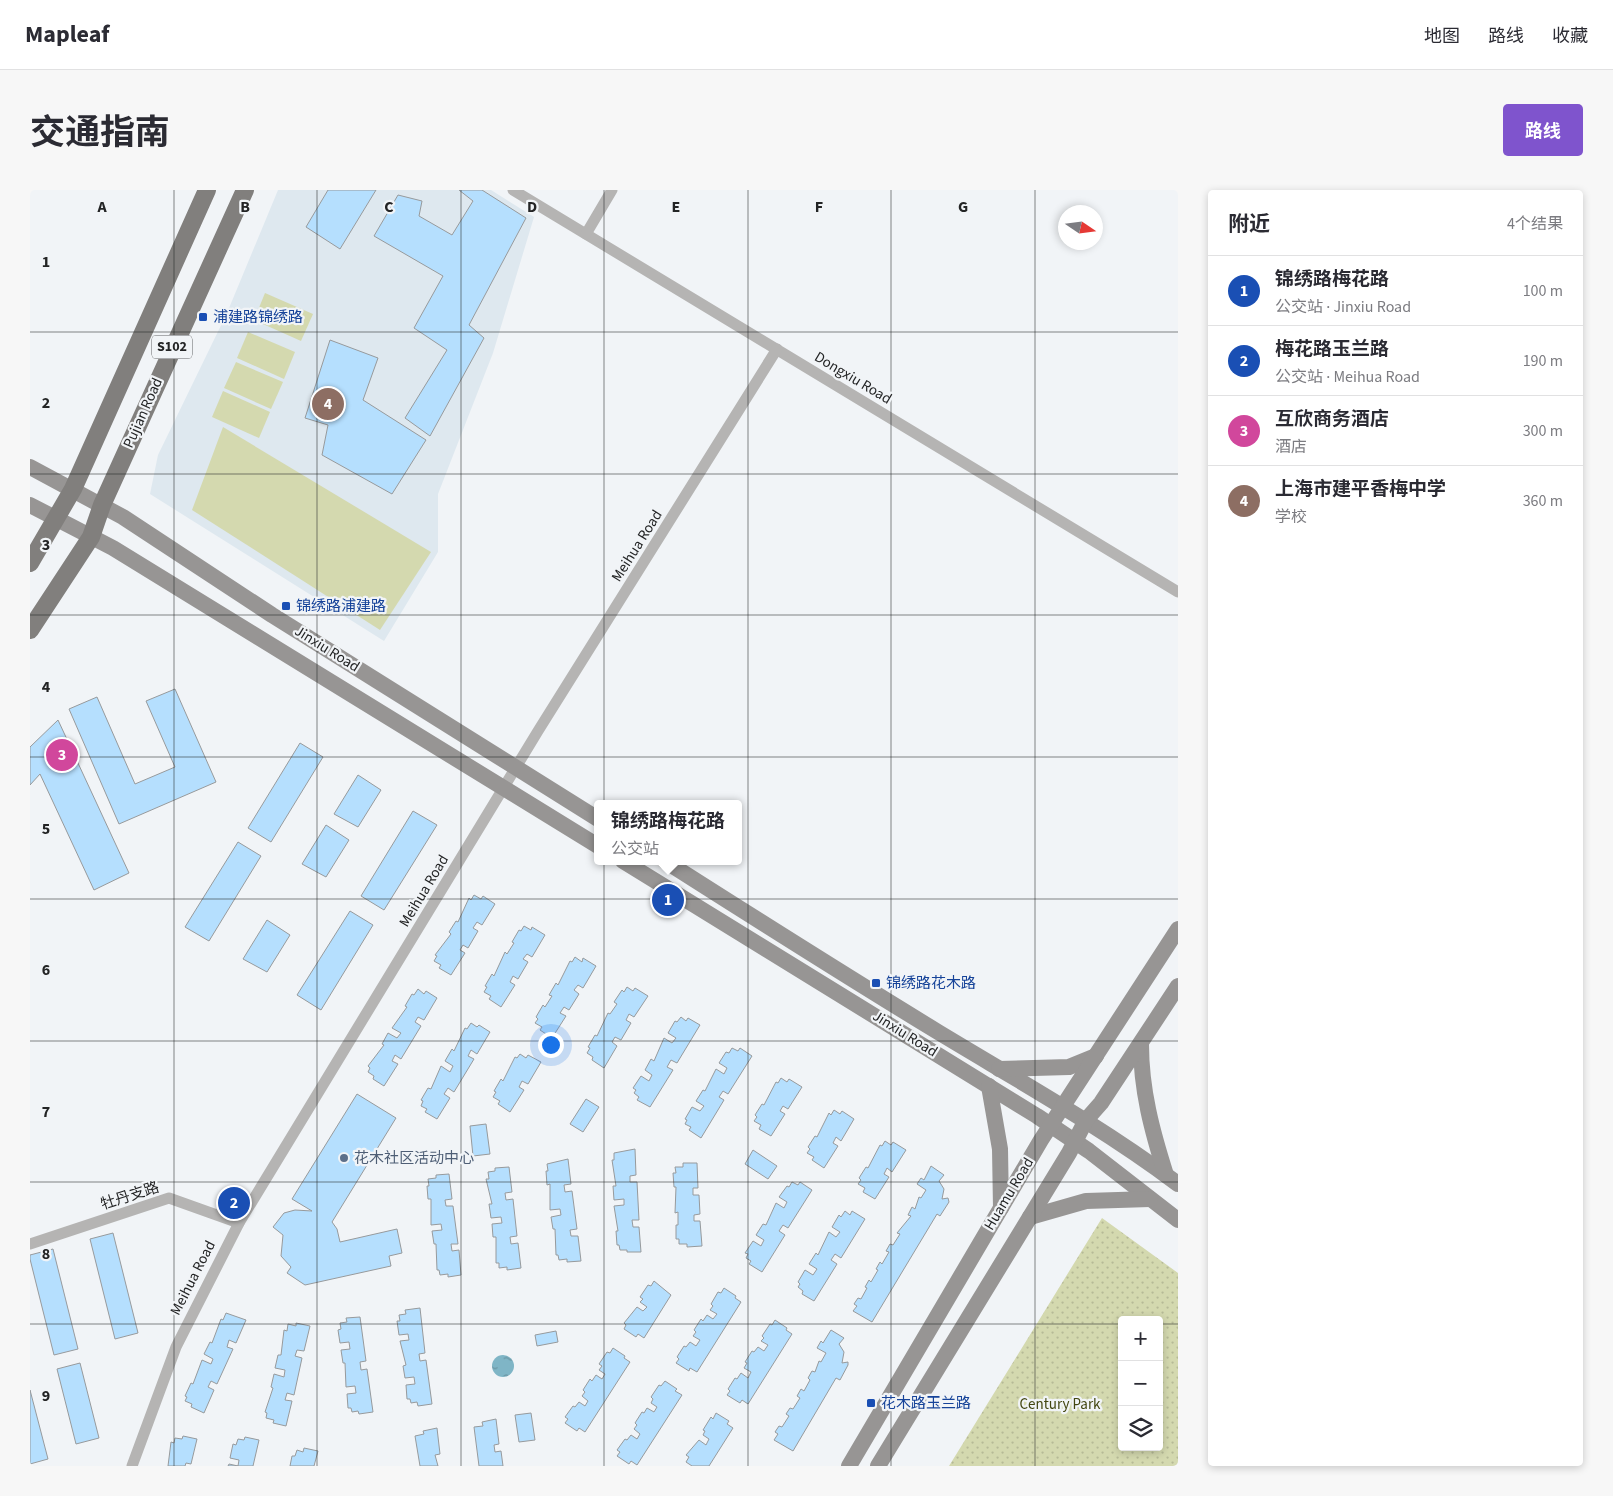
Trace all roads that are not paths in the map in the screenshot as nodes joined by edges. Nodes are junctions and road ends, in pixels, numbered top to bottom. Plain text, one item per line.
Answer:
1 (207, 190) edge
2 (245, 190) edge
3 (513, 190) edge
4 (612, 190) edge
5 (586, 234) junction
6 (777, 349) junction
7 (30, 467) edge
8 (73, 489) junction
9 (30, 505) edge
10 (102, 505) junction
11 (57, 519) junction
12 (91, 537) junction
13 (30, 563) edge
14 (1178, 592) edge
15 (30, 630) edge
16 (516, 767) junction
17 (503, 789) junction
18 (594, 816) edge
19 (594, 844) edge
20 (629, 865) edge
21 (671, 865) edge
22 (1178, 928) edge
23 (1178, 986) edge
24 (1141, 1044) junction
25 (1096, 1056) junction
26 (1000, 1069) junction
27 (988, 1086) junction
28 (1062, 1107) junction
29 (1086, 1120) junction
30 (1050, 1127) junction
31 (1075, 1142) junction
32 (1172, 1179) edge
33 (1150, 1199) junction
34 (1001, 1208) junction
35 (1030, 1217) junction
36 (1178, 1220) edge
37 (238, 1223) junction
38 (30, 1244) edge
39 (132, 1466) edge
40 (849, 1466) edge
41 (878, 1466) edge

1 - 8 main road, S102
2 - 10 main road, Pujian Road / S102
3 - 5 street, Dongxiu Road
4 - 5 street
5 - 6 street, Dongxiu Road
6 - 14 street, Dongxiu Road
6 - 16 street, Meihua Road
7 - 8 main road, Jinxiu Road
8 - 10 main road, Jinxiu Road
8 - 11 main road, S102
9 - 11 main road, Jinxiu Road
10 - 12 main road, Pujian Road / S102
10 - 16 main road, Jinxiu Road
11 - 12 main road, Jinxiu Road
11 - 13 main road, S102
12 - 15 main road, Pujian Road / S102
12 - 17 main road, Jinxiu Road
16 - 17 street, Meihua Road
16 - 18 main road, Jinxiu Road
17 - 19 main road, Jinxiu Road
17 - 37 street, Meihua Road
20 - 27 main road, Jinxiu Road
21 - 26 main road, Jinxiu Road
22 - 25 main road, Huamu Road
23 - 24 main road, Huamu Road
24 - 29 main road, Huamu Road
24 - 32 main road
25 - 26 main road
25 - 28 main road, Huamu Road
26 - 28 main road, Jinxiu Road
27 - 30 main road, Jinxiu Road
27 - 34 main road
28 - 29 main road, Jinxiu Road
28 - 30 main road, Huamu Road
29 - 31 main road, Huamu Road
29 - 32 main road, Jinxiu Road
30 - 31 main road, Jinxiu Road
30 - 34 main road, Huamu Road
31 - 33 main road, Jinxiu Road
31 - 35 main road, Huamu Road
33 - 35 main road
33 - 36 main road, Jinxiu Road
34 - 40 main road, Huamu Road
35 - 41 main road, Huamu Road
37 - 38 street, 牡丹支路
37 - 39 street, Meihua Road

